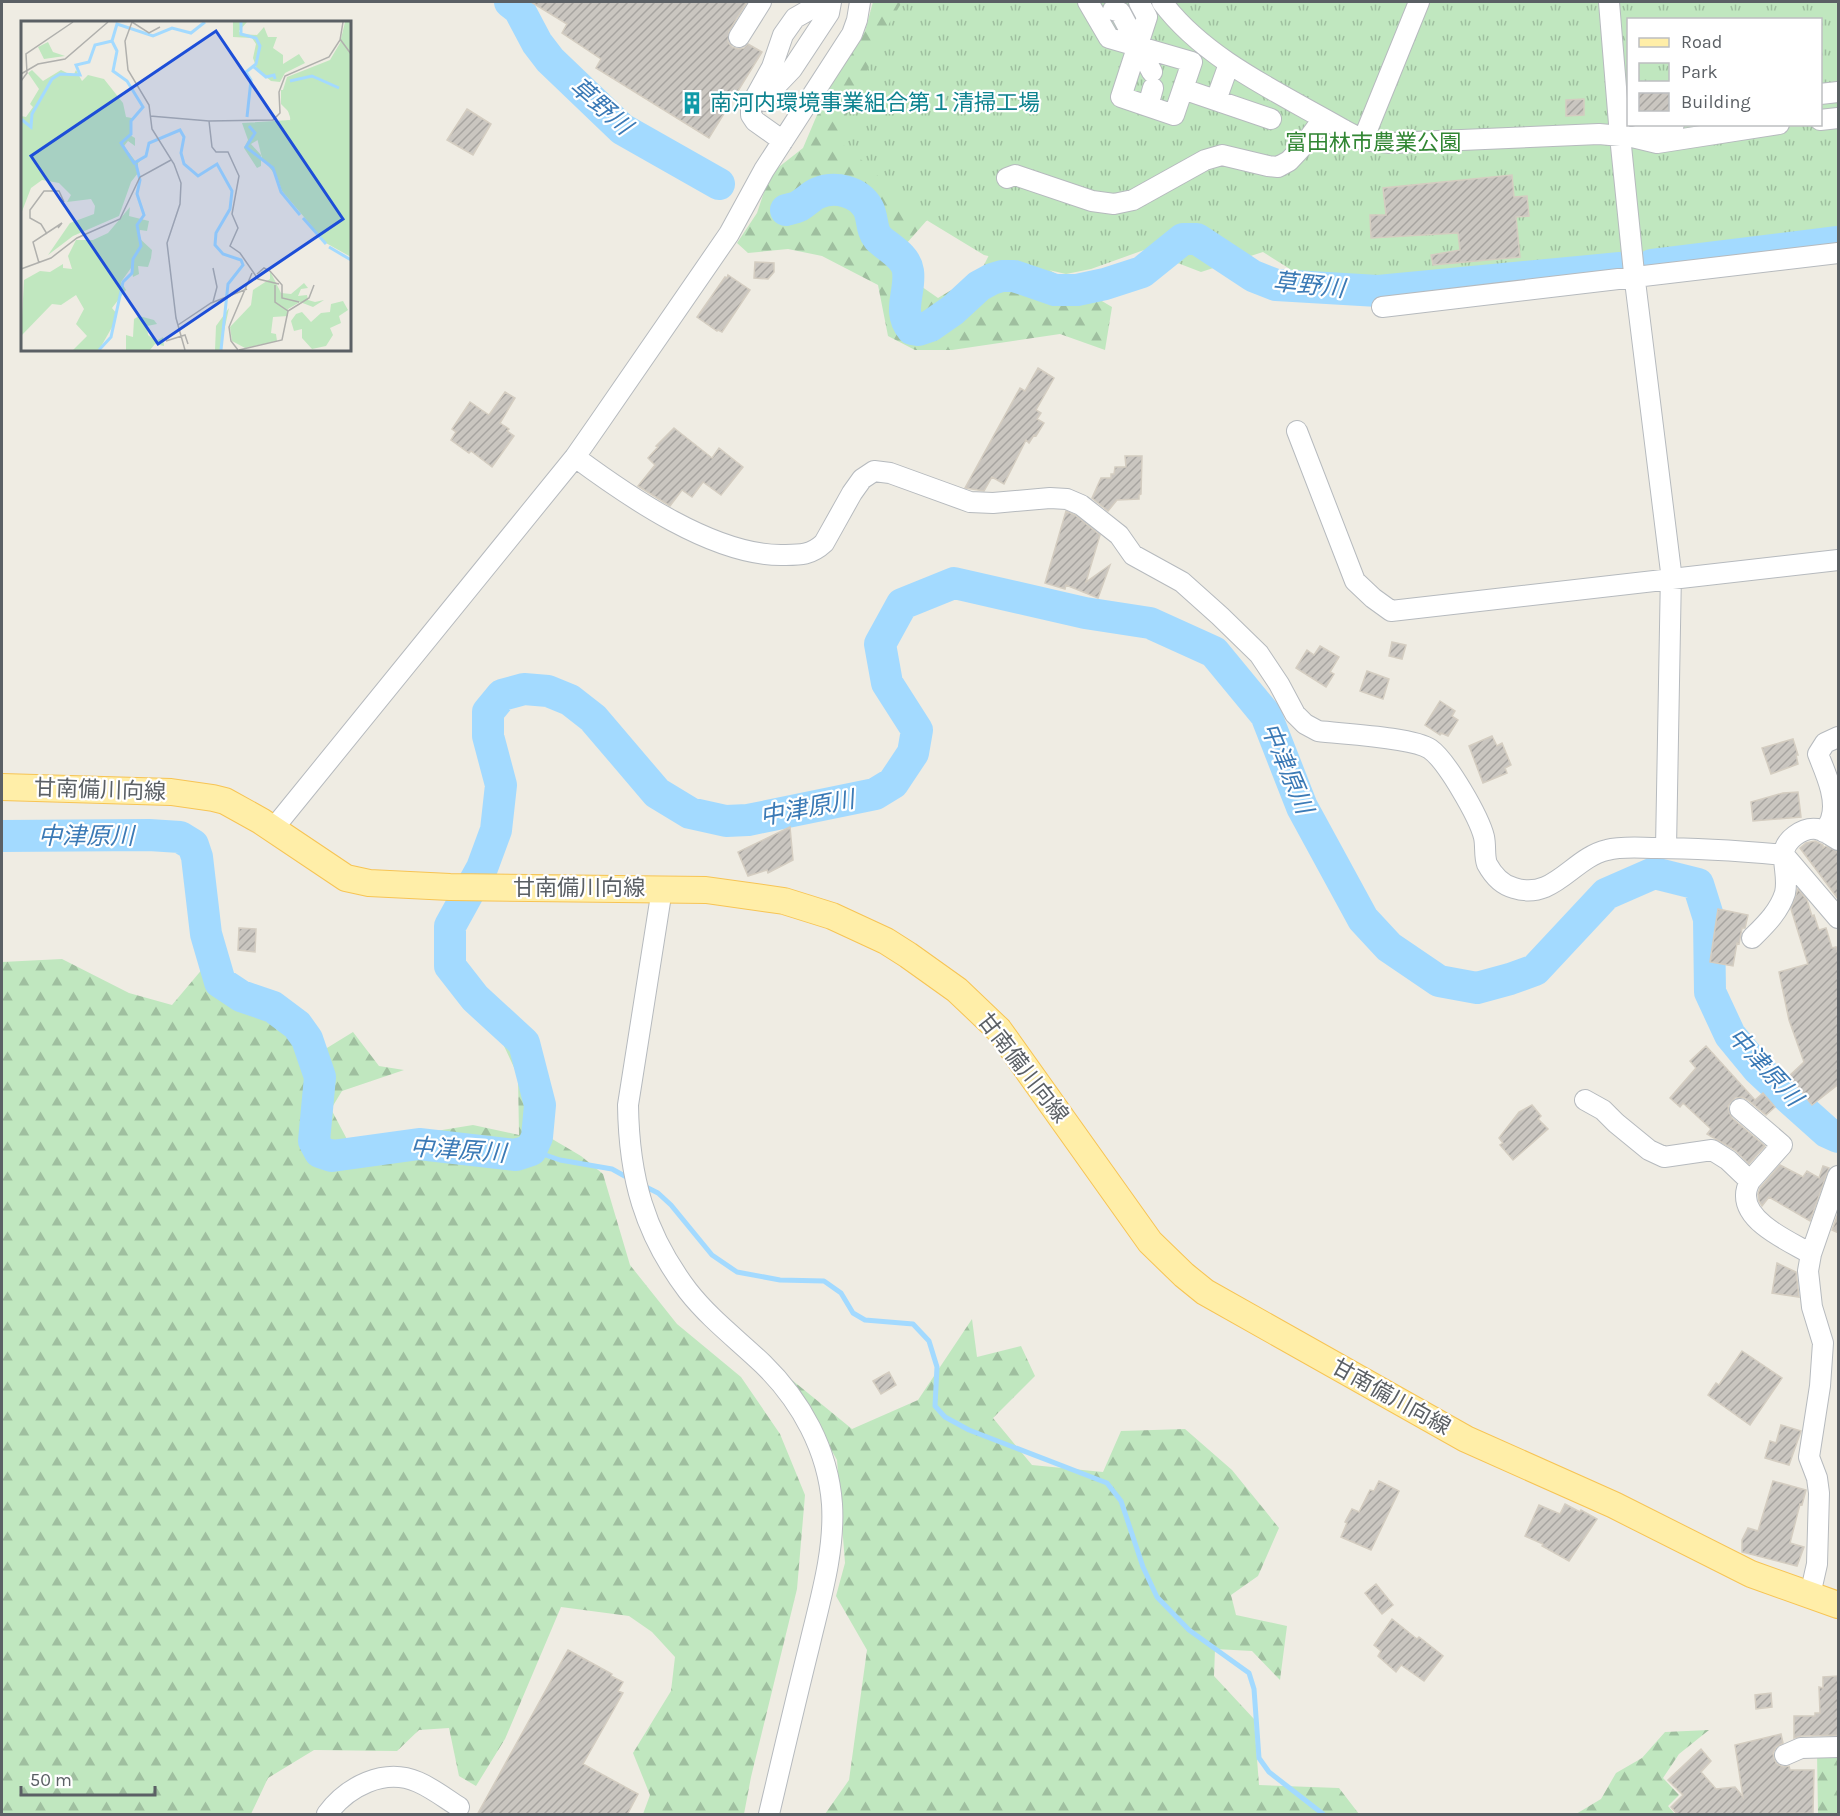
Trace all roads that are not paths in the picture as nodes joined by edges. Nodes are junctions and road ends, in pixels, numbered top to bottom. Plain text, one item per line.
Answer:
1 (761, 2) edge
2 (860, 2) edge
3 (1088, 2) edge
4 (1162, 2) edge
5 (1419, 2) edge
6 (1609, 2) edge
7 (830, 3) edge
8 (739, 37) dead end
9 (1136, 39) edge
10 (1229, 63) junction
11 (1839, 92) edge
12 (1822, 94) edge
13 (1216, 100) junction
14 (1323, 118) junction
15 (1839, 118) edge
16 (1271, 119) dead end
17 (1822, 120) edge
18 (1667, 126) edge
19 (1766, 126) edge
20 (1626, 137) junction
21 (1363, 140) junction
22 (783, 141) junction
23 (1007, 178) dead end
24 (1839, 253) edge
25 (1635, 277) junction
26 (1382, 307) dead end
27 (1297, 431) dead end
28 (575, 457) junction
29 (1839, 560) edge
30 (1671, 579) junction
31 (1839, 737) edge
32 (2, 787) edge
33 (273, 829) junction
34 (1831, 836) edge
35 (1666, 848) junction
36 (1784, 855) junction
37 (662, 888) junction
38 (1839, 918) edge
39 (1752, 938) dead end
40 (1585, 1100) dead end
41 (1740, 1109) dead end
42 (1839, 1176) edge
43 (1750, 1181) junction
44 (1811, 1254) junction
45 (1830, 1339) edge
46 (1810, 1595) junction
47 (1839, 1605) edge
48 (1839, 1747) edge
49 (1785, 1755) dead end
50 (460, 1804) edge
51 (327, 1815) edge
52 (769, 1815) edge

1 - 8 street
2 - 22 street
3 - 9 street
4 - 10 street
5 - 21 street
6 - 20 street
7 - 22 street
9 - 13 street
10 - 13 street
10 - 14 street
11 - 12 street
13 - 16 street
14 - 21 street
14 - 23 street
15 - 17 street
18 - 20 street
19 - 20 street
20 - 21 street
20 - 25 street
22 - 28 street
24 - 25 street
25 - 26 street
25 - 30 street
27 - 30 street
28 - 33 street
28 - 35 street
29 - 30 street
30 - 35 street
31 - 34 street
32 - 33 main road, 甘南備川向線
33 - 37 main road, 甘南備川向線
34 - 36 street
35 - 36 street
36 - 38 street
36 - 39 street
37 - 46 main road, 甘南備川向線
37 - 52 street
40 - 43 street
41 - 43 street
42 - 44 street
43 - 44 street
44 - 45 street
45 - 46 street
46 - 47 main road, 甘南備川向線
48 - 49 street
50 - 51 street

